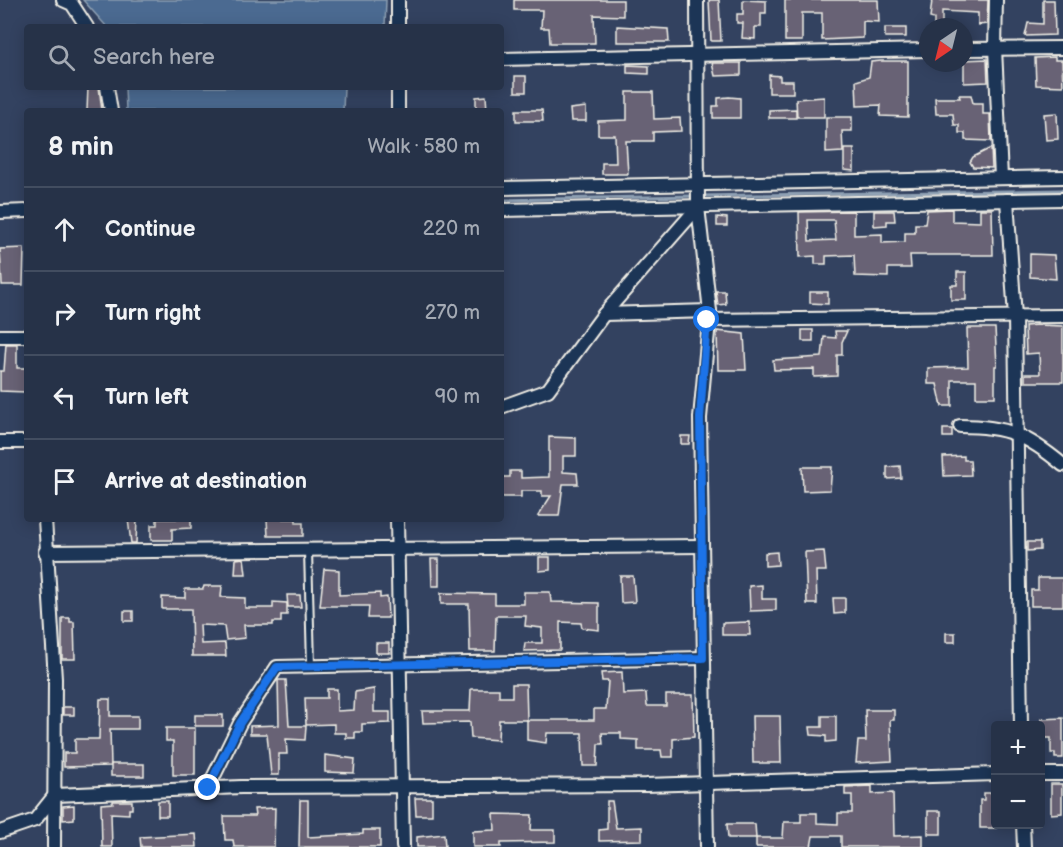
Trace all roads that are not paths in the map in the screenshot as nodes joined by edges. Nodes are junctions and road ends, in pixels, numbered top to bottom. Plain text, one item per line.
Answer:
1 (63, 0) edge
2 (398, 0) edge
3 (697, 0) edge
4 (996, 0) edge
5 (85, 24) edge
6 (398, 24) edge
7 (995, 48) junction
8 (1063, 48) edge
9 (973, 49) edge
10 (919, 50) edge
11 (698, 55) junction
12 (504, 59) edge
13 (108, 90) edge
14 (398, 90) edge
15 (110, 108) edge
16 (398, 108) edge
17 (1063, 177) edge
18 (1001, 178) junction
19 (700, 187) junction
20 (504, 188) edge
21 (1063, 199) edge
22 (1007, 200) junction
23 (698, 205) junction
24 (504, 210) edge
25 (24, 211) edge
26 (0, 212) edge
27 (604, 314) junction
28 (708, 316) junction
29 (1063, 316) edge
30 (1015, 317) junction
31 (0, 336) edge
32 (24, 336) edge
33 (504, 406) edge
34 (960, 426) dead end
35 (1018, 435) junction
36 (0, 442) edge
37 (24, 442) edge
38 (1063, 465) edge
39 (45, 522) edge
40 (397, 522) edge
41 (702, 546) junction
42 (397, 547) junction
43 (308, 549) junction
44 (45, 552) junction
45 (703, 658) junction
46 (400, 663) junction
47 (311, 666) junction
48 (1022, 721) edge
49 (991, 774) edge
50 (1045, 774) edge
51 (1063, 774) edge
52 (704, 783) junction
53 (402, 786) junction
54 (208, 788) junction
55 (55, 795) junction
56 (1023, 829) edge
57 (0, 832) edge
58 (54, 847) edge
59 (403, 847) edge
60 (707, 847) edge
61 (1024, 847) edge

1 - 5 street
2 - 6 street
3 - 11 street
4 - 7 street
7 - 8 street
7 - 9 street
7 - 18 street
10 - 11 street
11 - 12 street
11 - 19 street
13 - 15 street
14 - 16 street
17 - 18 street
18 - 19 street
19 - 20 street
19 - 23 street
21 - 22 street
22 - 23 street
22 - 30 street
23 - 24 street
23 - 27 street
23 - 28 street
25 - 26 street
27 - 28 street
27 - 33 street
28 - 30 street
28 - 41 street
29 - 30 street
30 - 35 street
31 - 32 street
34 - 35 street
35 - 38 street
35 - 48 street
36 - 37 street
39 - 44 street
40 - 42 street
41 - 42 street
41 - 45 street
42 - 43 street
42 - 46 street
43 - 44 street
43 - 47 lane
44 - 55 street
45 - 46 street
45 - 52 street
46 - 47 street
46 - 53 street
47 - 54 street
49 - 52 street
50 - 51 street
52 - 53 street
52 - 60 street
53 - 54 street
53 - 59 street
54 - 55 street
55 - 57 street
55 - 58 street
56 - 61 street

